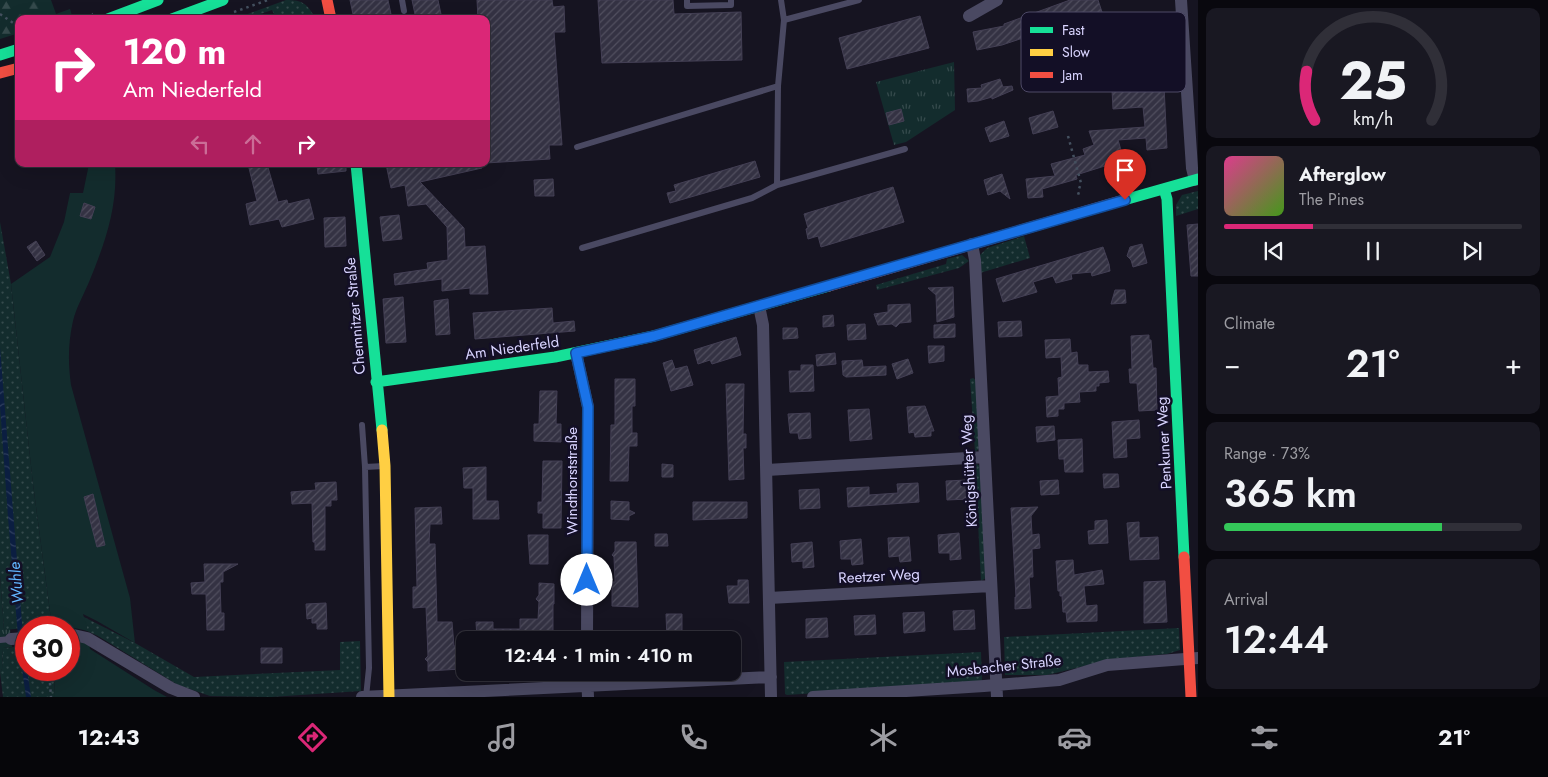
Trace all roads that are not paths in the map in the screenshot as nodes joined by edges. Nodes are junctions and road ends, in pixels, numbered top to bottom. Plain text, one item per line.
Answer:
1 (158, 0) edge
2 (223, 0) edge
3 (328, 0) edge
4 (402, 0) edge
5 (687, 0) edge
6 (730, 0) edge
7 (781, 0) edge
8 (859, 0) edge
9 (997, 0) edge
10 (404, 10) dead end
11 (119, 15) edge
12 (183, 15) edge
13 (330, 15) edge
14 (969, 16) dead end
15 (784, 20) junction
16 (15, 50) edge
17 (0, 55) edge
18 (15, 69) edge
19 (0, 73) edge
20 (1186, 84) edge
21 (778, 86) junction
22 (577, 147) dead end
23 (905, 149) dead end
24 (356, 167) edge
25 (1197, 179) edge
26 (777, 185) junction
27 (1164, 189) junction
28 (972, 244) junction
29 (582, 248) dead end
30 (759, 306) junction
31 (576, 353) junction
32 (376, 382) junction
33 (362, 425) dead end
34 (984, 457) junction
35 (385, 466) junction
36 (365, 467) junction
37 (766, 470) junction
38 (991, 586) junction
39 (770, 598) junction
40 (587, 631) edge
41 (80, 636) edge
42 (1194, 659) edge
43 (771, 677) junction
44 (996, 691) edge
45 (588, 692) edge
46 (194, 697) edge
47 (362, 697) edge
48 (366, 697) edge
49 (389, 697) edge
50 (771, 697) edge
51 (813, 697) edge
52 (1191, 697) edge

1 - 11 street
2 - 12 street
3 - 13 street
4 - 10 lane
5 - 6 lane
7 - 15 lane
8 - 15 lane
9 - 14 street
15 - 21 lane
16 - 17 street
18 - 19 street
20 - 25 street
21 - 22 lane
21 - 26 lane
23 - 26 lane
24 - 32 street, Chemnitzer Straße
25 - 27 street, Am Niederfeld
26 - 29 lane
27 - 28 street, Am Niederfeld
27 - 42 street, Penkuner Weg
28 - 30 street, Am Niederfeld
28 - 34 street, Königshütter Weg
30 - 31 street, Am Niederfeld
30 - 37 street
31 - 32 street, Am Niederfeld
31 - 40 street, Windthorststraße
32 - 35 street, Chemnitzer Straße
33 - 36 lane
34 - 37 street
34 - 38 street, Königshütter Weg
35 - 36 lane
35 - 49 street, Chemnitzer Straße
36 - 48 lane
37 - 39 street
38 - 39 street, Reetzer Weg
38 - 44 street, Königshütter Weg
39 - 43 street
41 - 46 street
42 - 44 street, Mosbacher Straße
42 - 52 street, Penkuner Weg
43 - 45 street
43 - 50 street
44 - 51 street, Mosbacher Straße
45 - 49 street
47 - 48 street
48 - 49 street

